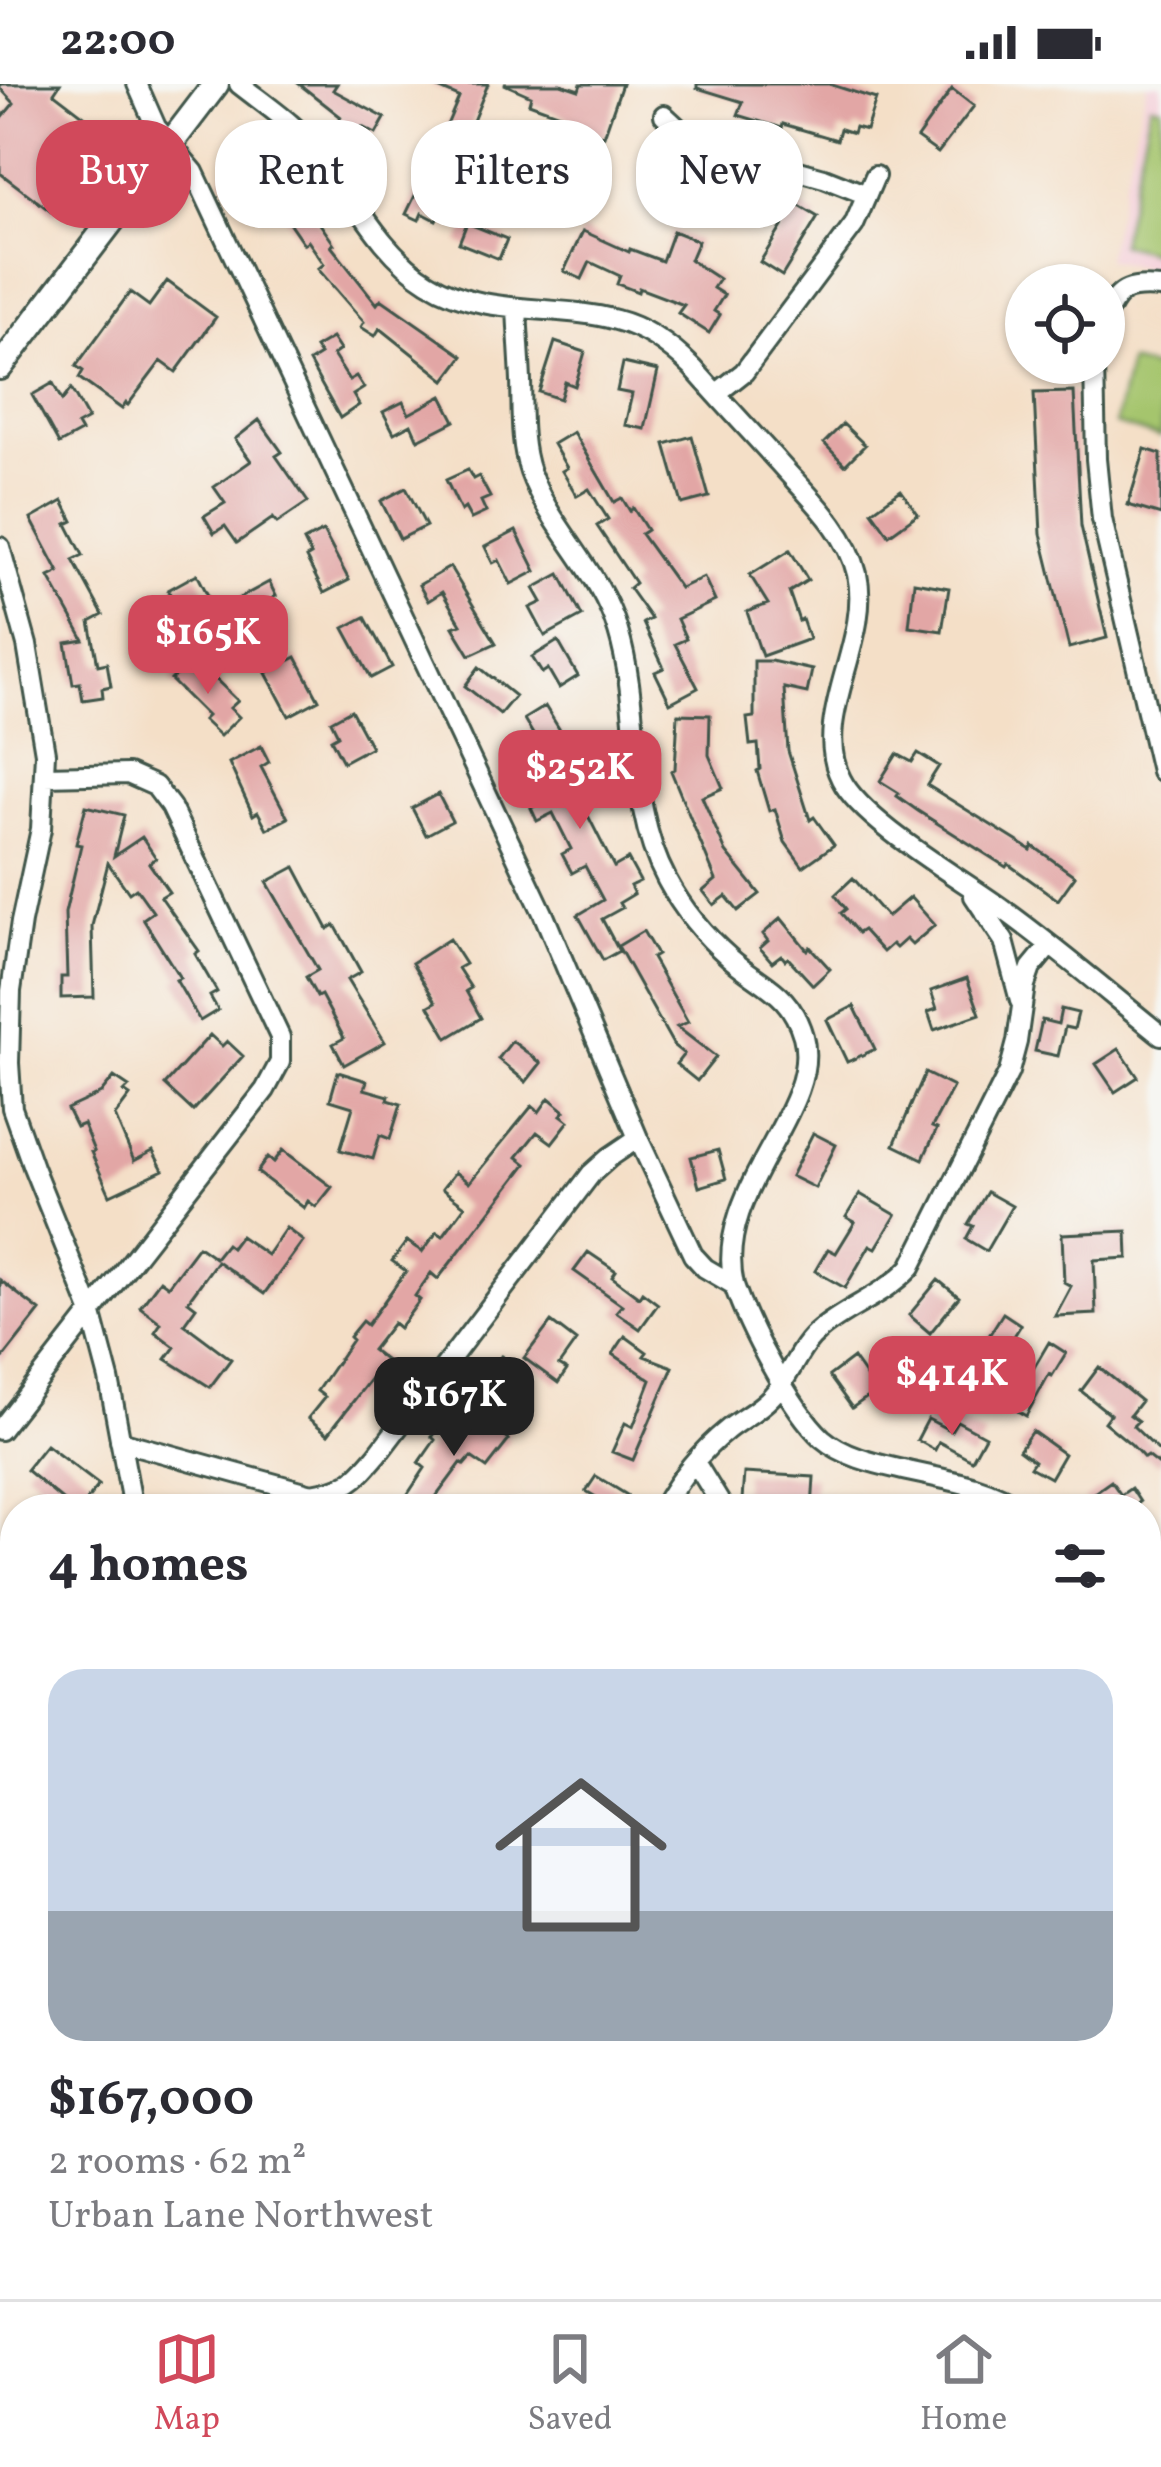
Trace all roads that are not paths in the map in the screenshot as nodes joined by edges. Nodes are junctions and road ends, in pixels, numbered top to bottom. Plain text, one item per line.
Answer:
1 (137, 84) edge
2 (216, 84) edge
3 (238, 84) edge
4 (664, 115) dead end
5 (153, 120) edge
6 (188, 120) edge
7 (191, 168) edge
8 (875, 176) dead end
9 (867, 195) junction
10 (106, 228) edge
11 (1161, 288) edge
12 (1125, 291) edge
13 (517, 308) junction
14 (0, 367) edge
15 (1094, 384) edge
16 (716, 394) junction
17 (0, 547) edge
18 (1161, 770) edge
19 (45, 776) junction
20 (964, 882) junction
21 (1050, 945) junction
22 (6, 991) edge
23 (1022, 1010) junction
24 (1161, 1035) edge
25 (638, 1138) junction
26 (734, 1285) junction
27 (92, 1311) junction
28 (782, 1382) junction
29 (0, 1430) edge
30 (120, 1441) junction
31 (695, 1462) junction
32 (124, 1494) edge
33 (671, 1494) edge
34 (715, 1494) edge
35 (994, 1494) edge

1 - 5 street
2 - 6 main road
3 - 13 street
4 - 9 street
7 - 25 street
8 - 9 street
9 - 16 street
10 - 14 main road
11 - 12 street
13 - 16 street
13 - 26 street
15 - 18 street
16 - 20 street
17 - 19 street
19 - 22 street
19 - 27 street
20 - 21 street
20 - 23 street
21 - 23 street
21 - 24 street
22 - 27 street
23 - 28 street
25 - 26 street
25 - 30 street
26 - 28 street
27 - 29 street
27 - 30 street
28 - 31 street
28 - 35 street
30 - 32 street
31 - 33 street
31 - 34 street

